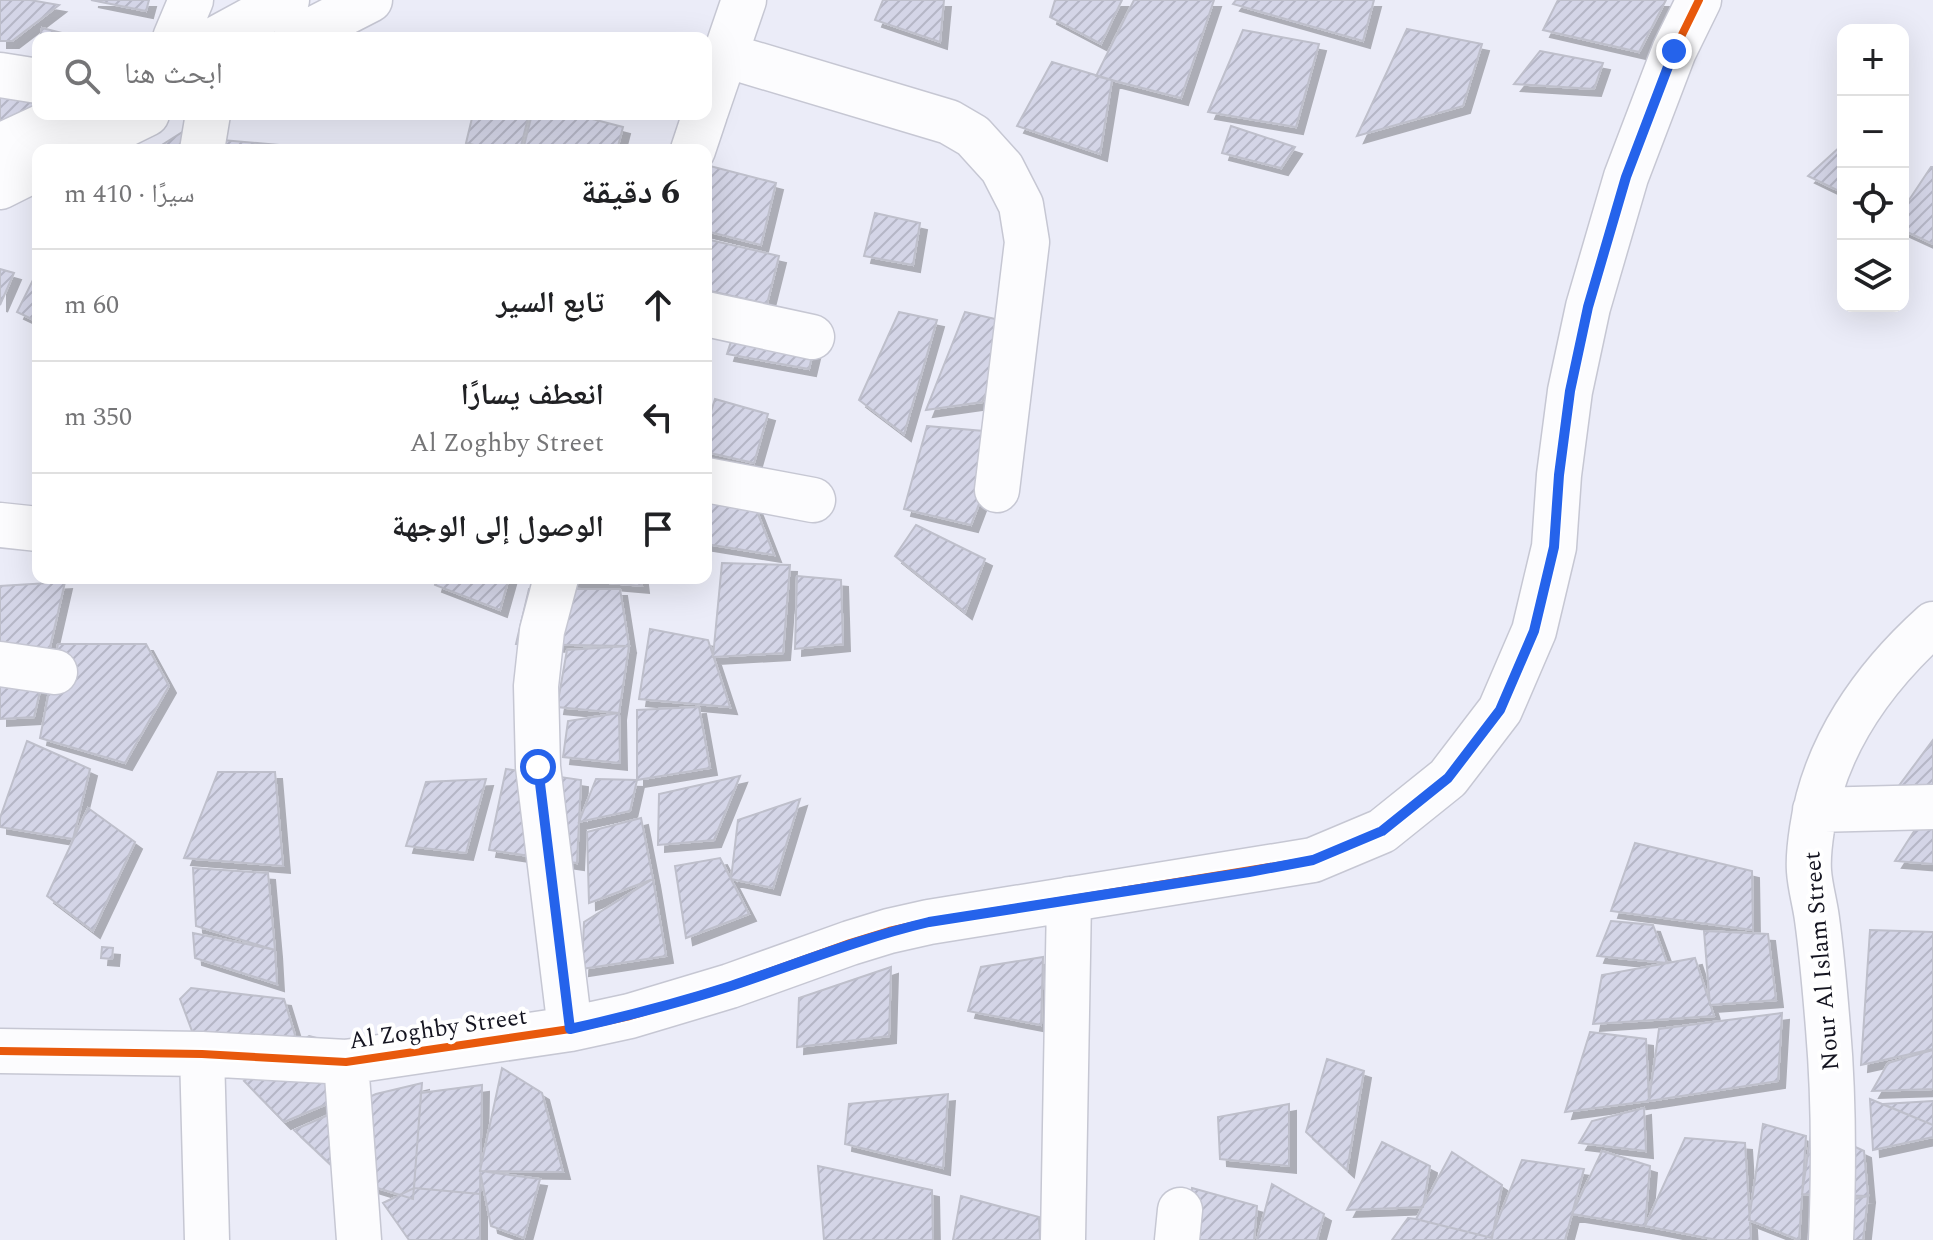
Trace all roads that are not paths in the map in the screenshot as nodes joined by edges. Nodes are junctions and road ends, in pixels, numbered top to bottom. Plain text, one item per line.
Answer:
1 (191, 0) edge
2 (287, 0) edge
3 (370, 0) edge
4 (744, 0) edge
5 (1699, 0) edge
6 (178, 32) edge
7 (228, 32) edge
8 (308, 32) edge
9 (725, 55) junction
10 (0, 75) edge
11 (32, 80) edge
12 (712, 94) edge
13 (56, 120) edge
14 (135, 120) edge
15 (207, 120) edge
16 (703, 120) edge
17 (86, 144) edge
18 (203, 144) edge
19 (695, 144) edge
20 (0, 146) edge
21 (32, 171) edge
22 (0, 187) edge
23 (712, 315) edge
24 (812, 337) dead end
25 (712, 481) edge
26 (997, 490) dead end
27 (813, 500) dead end
28 (0, 525) edge
29 (32, 528) edge
30 (554, 584) edge
31 (1933, 624) edge
32 (0, 664) edge
33 (55, 672) dead end
34 (1933, 807) edge
35 (1815, 810) junction
36 (1069, 899) junction
37 (570, 1029) junction
38 (0, 1051) edge
39 (202, 1054) junction
40 (346, 1062) junction
41 (207, 1240) edge
42 (359, 1240) edge
43 (1063, 1240) edge
44 (1831, 1240) edge

1 - 6 street
2 - 7 street
3 - 8 street
4 - 9 street
5 - 36 street, Al Zoghby Street
9 - 12 street
9 - 26 street
10 - 11 street
13 - 20 street
14 - 17 street
15 - 18 street
16 - 19 street
21 - 22 street
23 - 24 street
25 - 27 street
28 - 29 street
30 - 37 street
31 - 35 street, Nour Al Islam Street
32 - 33 street
34 - 35 street
35 - 44 street, Nour Al Islam Street
36 - 37 street, Al Zoghby Street
36 - 43 street
37 - 40 street, Al Zoghby Street
38 - 39 street, Al Zoghby Street
39 - 40 street, Al Zoghby Street
39 - 41 street
40 - 42 street

